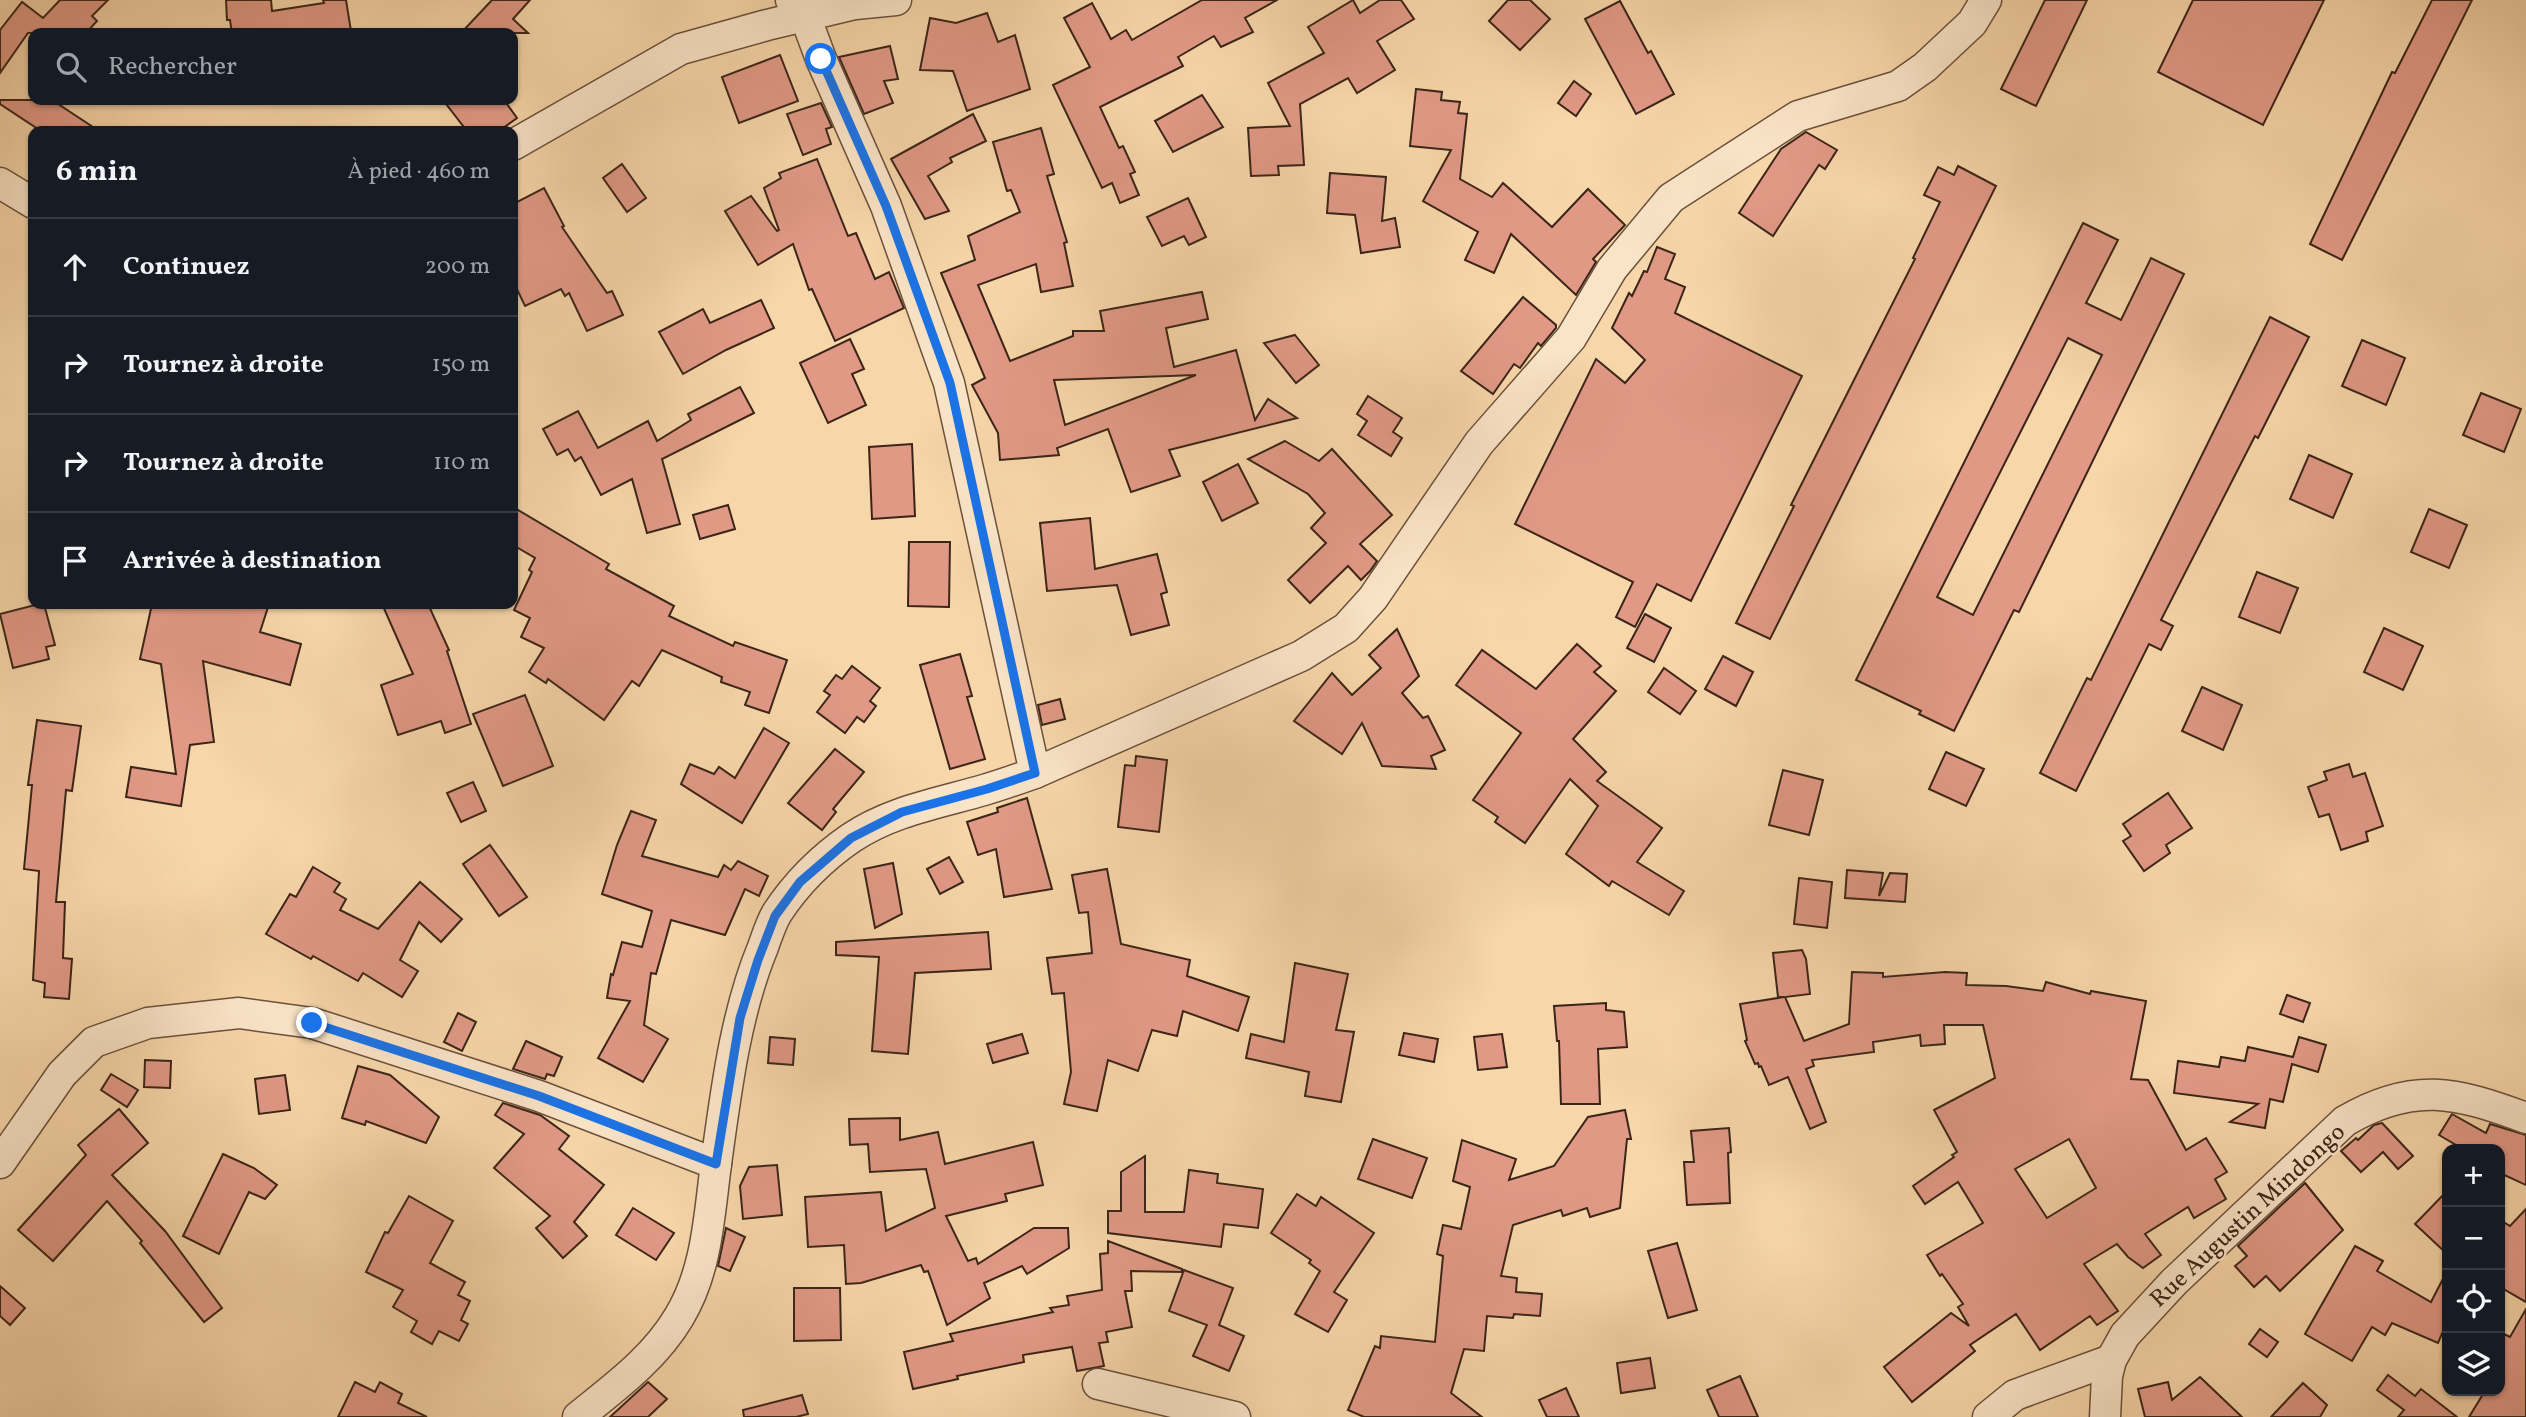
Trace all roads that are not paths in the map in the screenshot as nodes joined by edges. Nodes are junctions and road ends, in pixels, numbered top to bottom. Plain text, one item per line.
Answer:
1 (896, 0) edge
2 (1986, 0) edge
3 (798, 8) edge
4 (518, 142) edge
5 (0, 183) edge
6 (28, 200) edge
7 (1035, 773) junction
8 (2526, 1118) edge
9 (0, 1163) edge
10 (716, 1164) junction
11 (2111, 1360) junction
12 (1098, 1384) dead end
13 (578, 1417) edge
14 (1235, 1417) edge
15 (1988, 1417) edge
16 (2105, 1417) edge

1 - 3 street
2 - 7 street
3 - 4 street
3 - 7 street
5 - 6 street
7 - 10 street
8 - 11 street, Rue Augustin Mindongo
9 - 10 street
10 - 13 street
11 - 15 street
11 - 16 street
12 - 14 street

